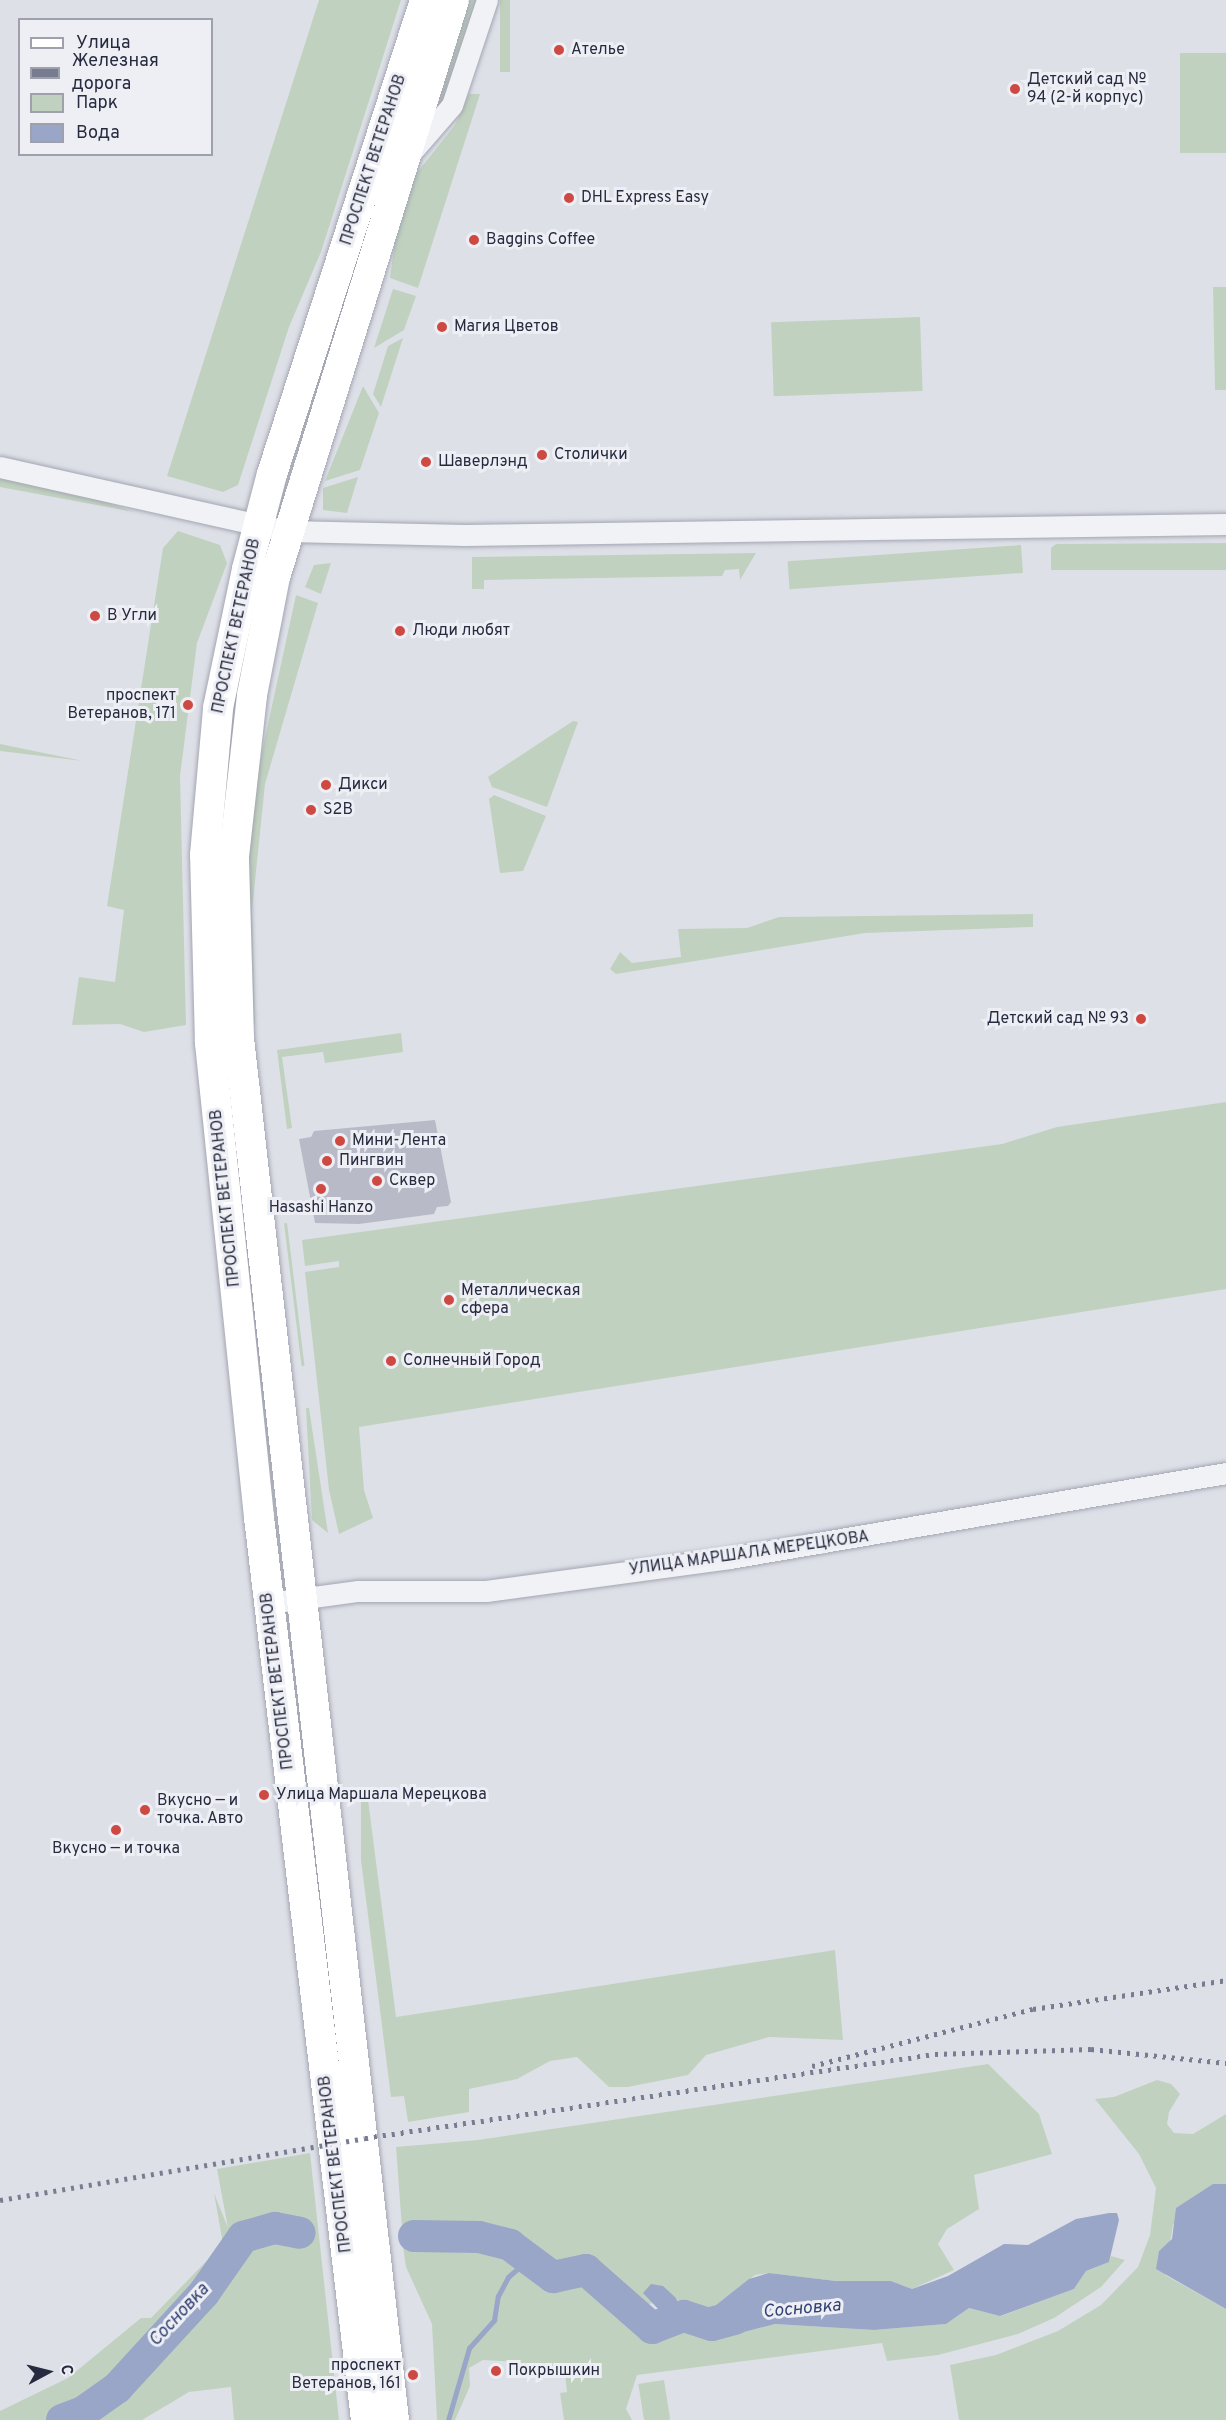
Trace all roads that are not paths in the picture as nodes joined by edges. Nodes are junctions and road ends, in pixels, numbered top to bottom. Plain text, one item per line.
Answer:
1 (425, 0) edge
2 (454, 0) edge
3 (487, 0) edge
4 (403, 160) junction
5 (0, 467) edge
6 (1226, 524) edge
7 (258, 528) junction
8 (287, 531) junction
9 (1226, 1473) edge
10 (298, 1599) junction
11 (269, 1603) junction
12 (366, 2420) edge
13 (394, 2420) edge

1 - 7 main road, ПРОСПЕКТ ВЕТЕРАНОВ
2 - 4 main road, ПРОСПЕКТ ВЕТЕРАНОВ
3 - 4 street
4 - 8 main road, ПРОСПЕКТ ВЕТЕРАНОВ
5 - 7 street
6 - 8 street
7 - 8 street
7 - 11 main road, ПРОСПЕКТ ВЕТЕРАНОВ
8 - 10 main road, ПРОСПЕКТ ВЕТЕРАНОВ
9 - 10 street, УЛИЦА МАРШАЛА МЕРЕЦКОВА
10 - 11 street, УЛИЦА МАРШАЛА МЕРЕЦКОВА
10 - 13 main road, ПРОСПЕКТ ВЕТЕРАНОВ
11 - 12 main road, ПРОСПЕКТ ВЕТЕРАНОВ

